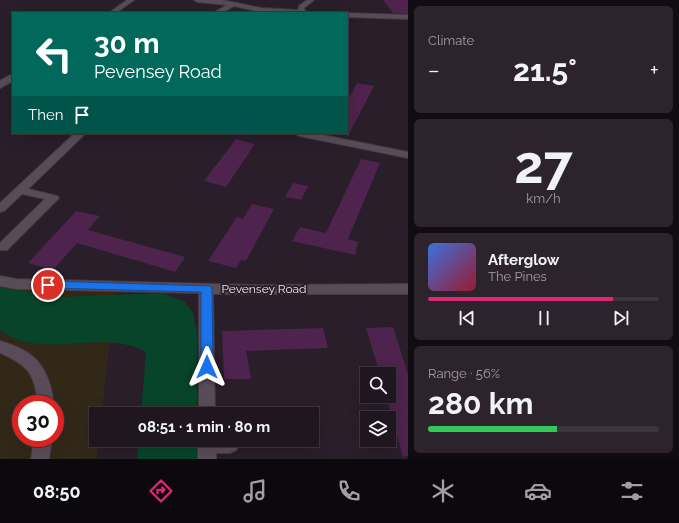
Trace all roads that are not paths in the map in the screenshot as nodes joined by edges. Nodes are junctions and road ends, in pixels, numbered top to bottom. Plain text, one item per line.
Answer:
1 (131, 0) edge
2 (197, 0) edge
3 (311, 0) edge
4 (223, 1) edge
5 (233, 4) junction
6 (113, 12) edge
7 (218, 12) edge
8 (288, 12) edge
9 (302, 12) edge
10 (348, 15) edge
11 (408, 17) edge
12 (12, 78) edge
13 (0, 85) edge
14 (80, 134) edge
15 (304, 134) edge
16 (408, 155) edge
17 (20, 190) junction
18 (0, 209) edge
19 (3, 247) dead end
20 (0, 281) edge
21 (206, 289) junction
22 (408, 289) edge
23 (0, 347) edge
24 (45, 395) edge
25 (207, 407) edge
26 (42, 447) edge
27 (40, 459) edge

1 - 6 street
2 - 4 street
3 - 9 street
4 - 5 street
5 - 7 street
5 - 8 street
10 - 11 street
12 - 13 street
14 - 17 street
15 - 16 street
17 - 18 street
17 - 19 street
20 - 21 street, Pevensey Road
21 - 22 street, Pevensey Road
21 - 25 street
23 - 24 street
26 - 27 street

